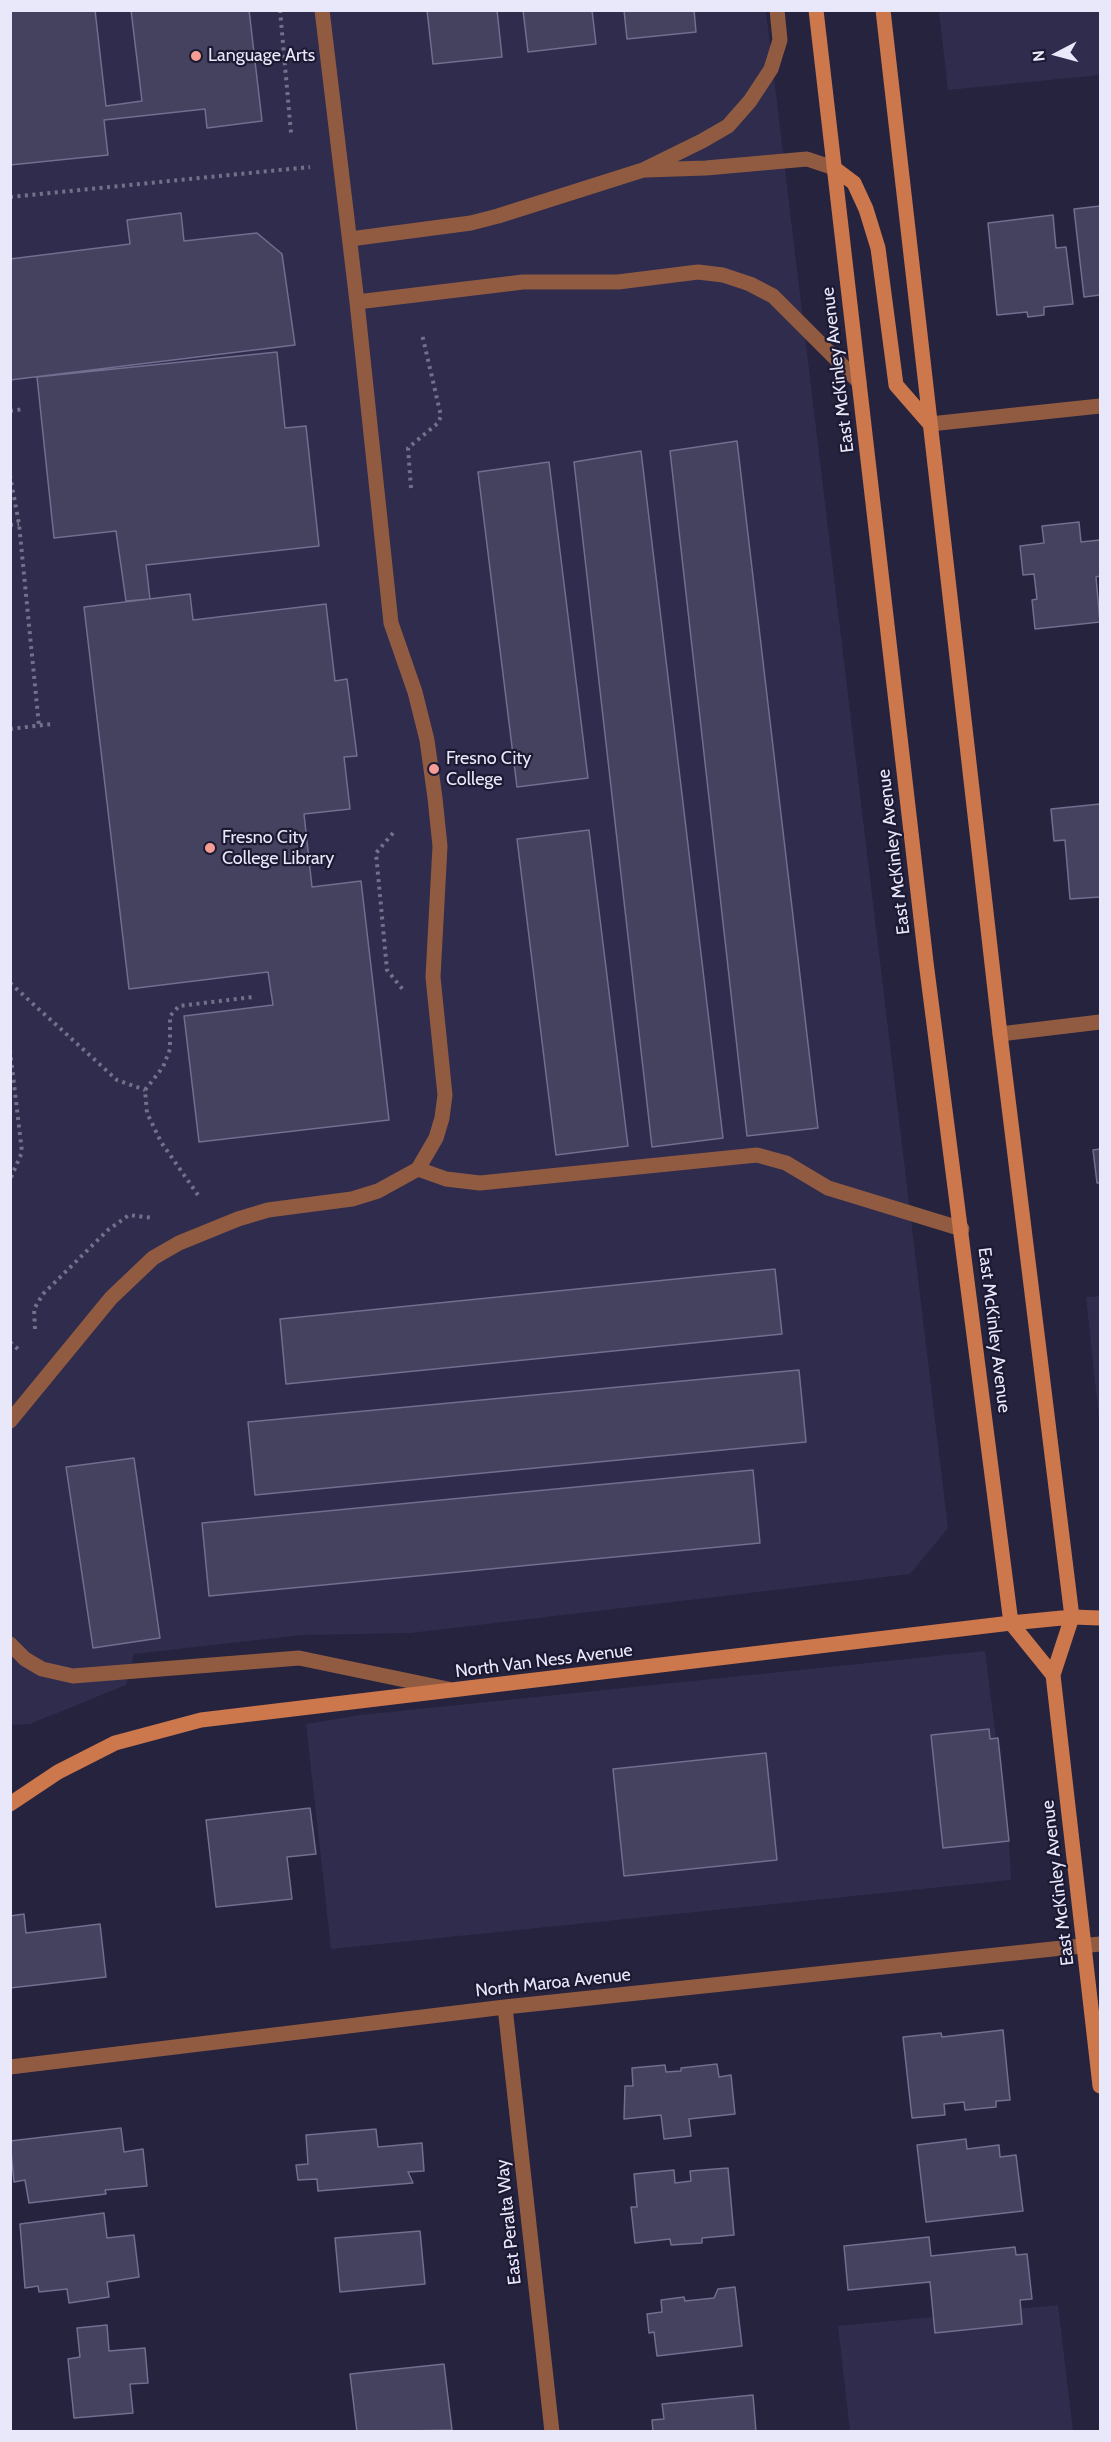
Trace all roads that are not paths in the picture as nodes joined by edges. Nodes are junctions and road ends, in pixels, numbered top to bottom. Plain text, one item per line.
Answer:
1 (322, 10) edge
2 (777, 10) edge
3 (816, 10) edge
4 (883, 10) edge
5 (834, 168) junction
6 (643, 170) junction
7 (350, 239) junction
8 (357, 302) junction
9 (859, 382) junction
10 (1101, 406) edge
11 (930, 423) junction
12 (1101, 1022) edge
13 (1000, 1034) junction
14 (418, 1169) junction
15 (962, 1229) junction
16 (10, 1421) edge
17 (1072, 1617) junction
18 (1101, 1617) edge
19 (1011, 1623) junction
20 (10, 1644) edge
21 (1053, 1675) junction
22 (457, 1691) junction
23 (10, 1804) edge
24 (1093, 1945) edge
25 (505, 2007) junction
26 (10, 2067) edge
27 (1101, 2086) edge
28 (552, 2432) edge

1 - 7 street
2 - 6 street
3 - 5 main road, East McKinley Avenue
4 - 11 main road, East McKinley Avenue
5 - 6 street
5 - 9 main road, East McKinley Avenue
5 - 11 main road
6 - 7 street
7 - 8 street
8 - 9 street
8 - 14 street
9 - 15 main road, East McKinley Avenue
10 - 11 street
11 - 13 main road, East McKinley Avenue
12 - 13 street
13 - 17 main road, East McKinley Avenue
14 - 15 street
14 - 16 street
15 - 19 main road, East McKinley Avenue
17 - 18 main road, North Van Ness Avenue
17 - 19 main road, North Van Ness Avenue
17 - 21 main road, East McKinley Avenue
19 - 21 main road
19 - 22 main road, North Van Ness Avenue
20 - 22 street
21 - 24 main road, East McKinley Avenue
22 - 23 main road, North Van Ness Avenue
24 - 25 street, North Maroa Avenue
24 - 27 main road, East McKinley Avenue
25 - 26 street, North Maroa Avenue
25 - 28 street, East Peralta Way

